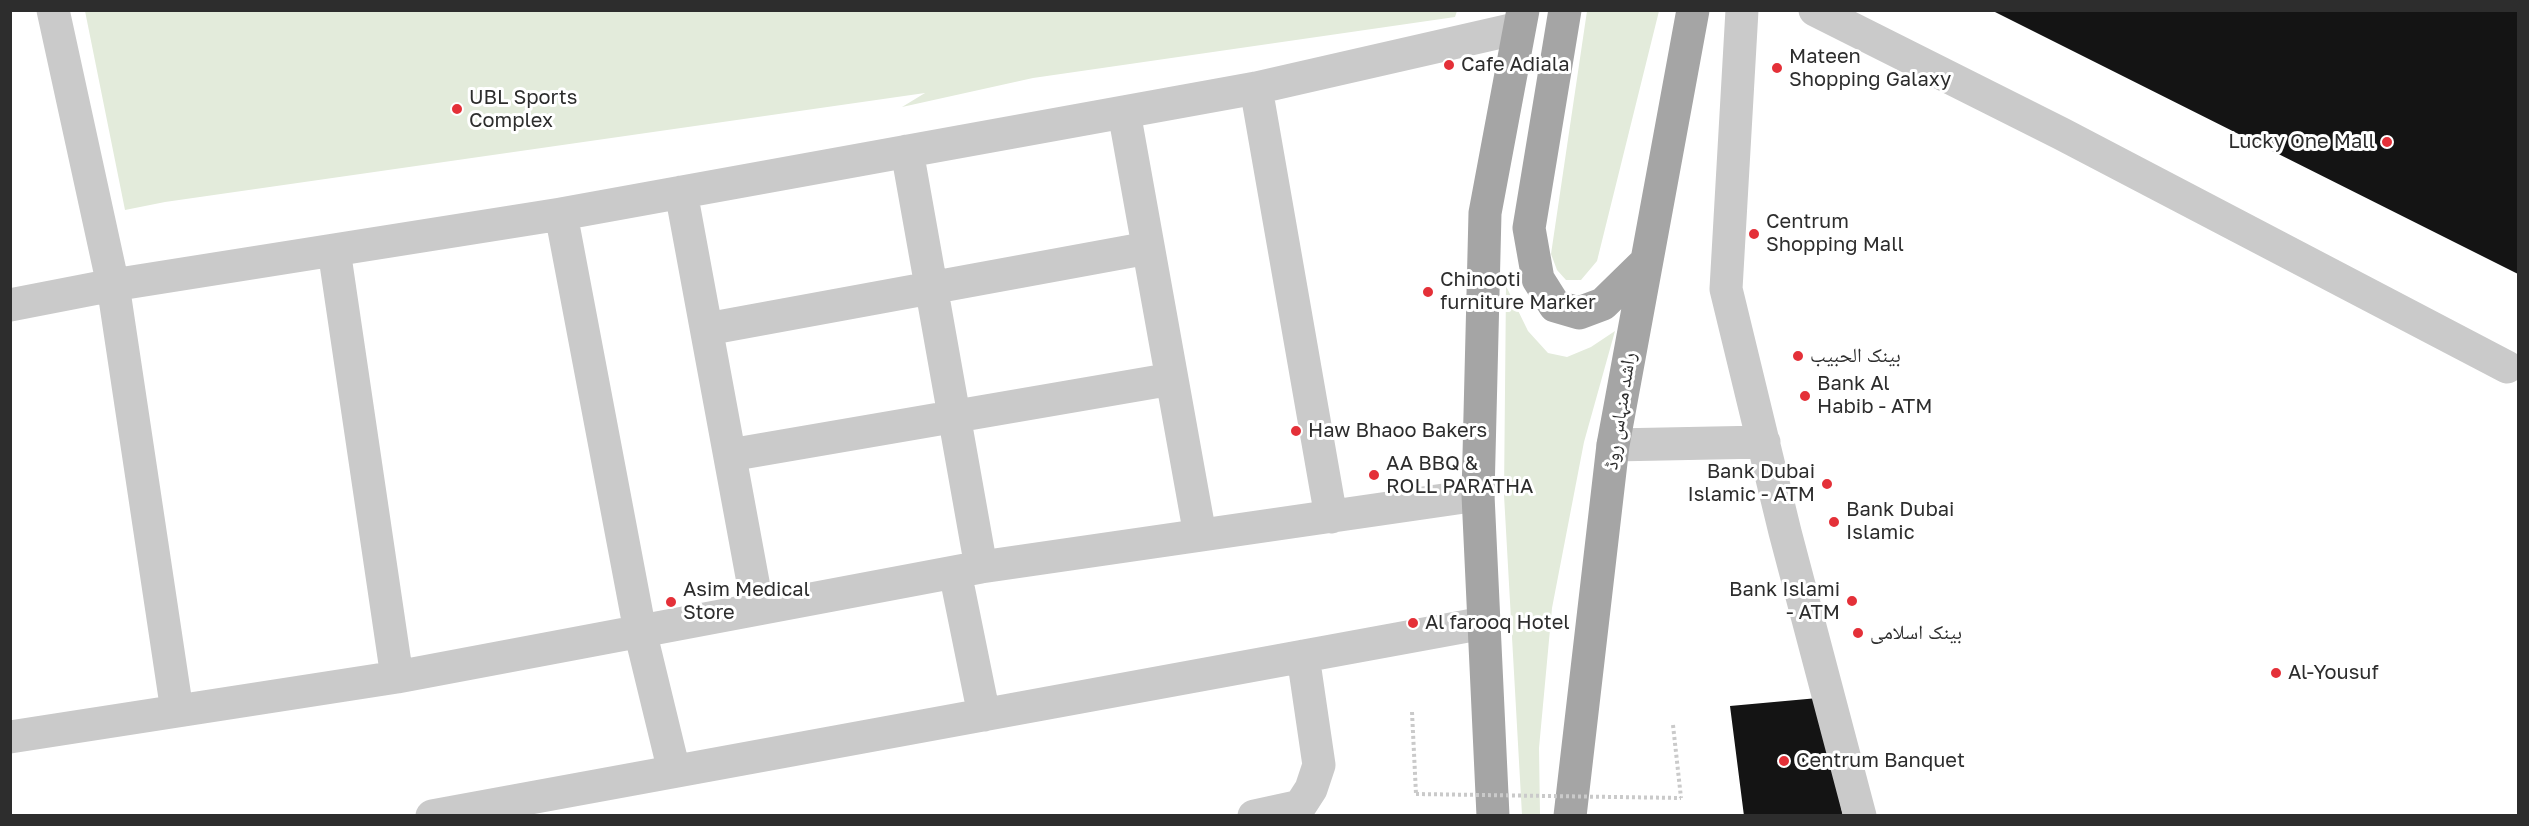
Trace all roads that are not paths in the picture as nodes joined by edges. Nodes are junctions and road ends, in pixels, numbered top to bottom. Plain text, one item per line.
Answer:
1 (53, 10) edge
2 (1565, 10) edge
3 (1693, 10) edge
4 (1742, 10) edge
5 (1815, 10) edge
6 (1521, 19) edge
7 (1256, 88) junction
8 (1124, 112) junction
9 (907, 151) junction
10 (681, 192) junction
11 (561, 214) junction
12 (1148, 248) junction
13 (334, 250) junction
14 (1646, 262) junction
15 (113, 285) junction
16 (931, 288) junction
17 (10, 305) edge
18 (707, 329) junction
19 (2507, 367) dead end
20 (1172, 379) junction
21 (953, 417) junction
22 (1764, 442) junction
23 (1613, 445) junction
24 (730, 455) junction
25 (1478, 495) junction
26 (1331, 517) junction
27 (1200, 535) junction
28 (968, 569) junction
29 (758, 609) junction
30 (1484, 623) junction
31 (640, 631) junction
32 (1303, 656) junction
33 (397, 677) junction
34 (177, 711) junction
35 (984, 715) junction
36 (10, 737) edge
37 (674, 771) junction
38 (432, 816) edge
39 (1254, 816) edge
40 (1493, 816) edge
41 (1570, 816) edge
42 (1860, 816) edge

1 - 15 street
2 - 14 main road
3 - 14 main road, راشد منہاس روڈ
4 - 22 street
5 - 19 street
6 - 7 street
6 - 25 main road
7 - 8 street
7 - 26 street
8 - 9 street
8 - 12 street
9 - 10 street
9 - 16 street
10 - 11 street
10 - 18 street
11 - 13 street
11 - 31 street
12 - 16 street
12 - 20 street
13 - 15 street
13 - 33 street
14 - 23 main road, راشد منہاس روڈ
15 - 17 street
15 - 34 street
16 - 18 street
16 - 21 street
18 - 24 street
20 - 21 street
20 - 27 street
21 - 24 street
21 - 28 street
22 - 23 street
22 - 42 street
23 - 41 main road, راشد منہاس روڈ
24 - 29 street
25 - 26 street
25 - 30 main road
26 - 27 street
27 - 28 street
28 - 29 street
28 - 35 street
29 - 31 street
30 - 32 street
30 - 40 main road
31 - 33 street
31 - 37 street
32 - 35 street
32 - 39 street
33 - 34 street
34 - 36 street
35 - 37 street
37 - 38 street

